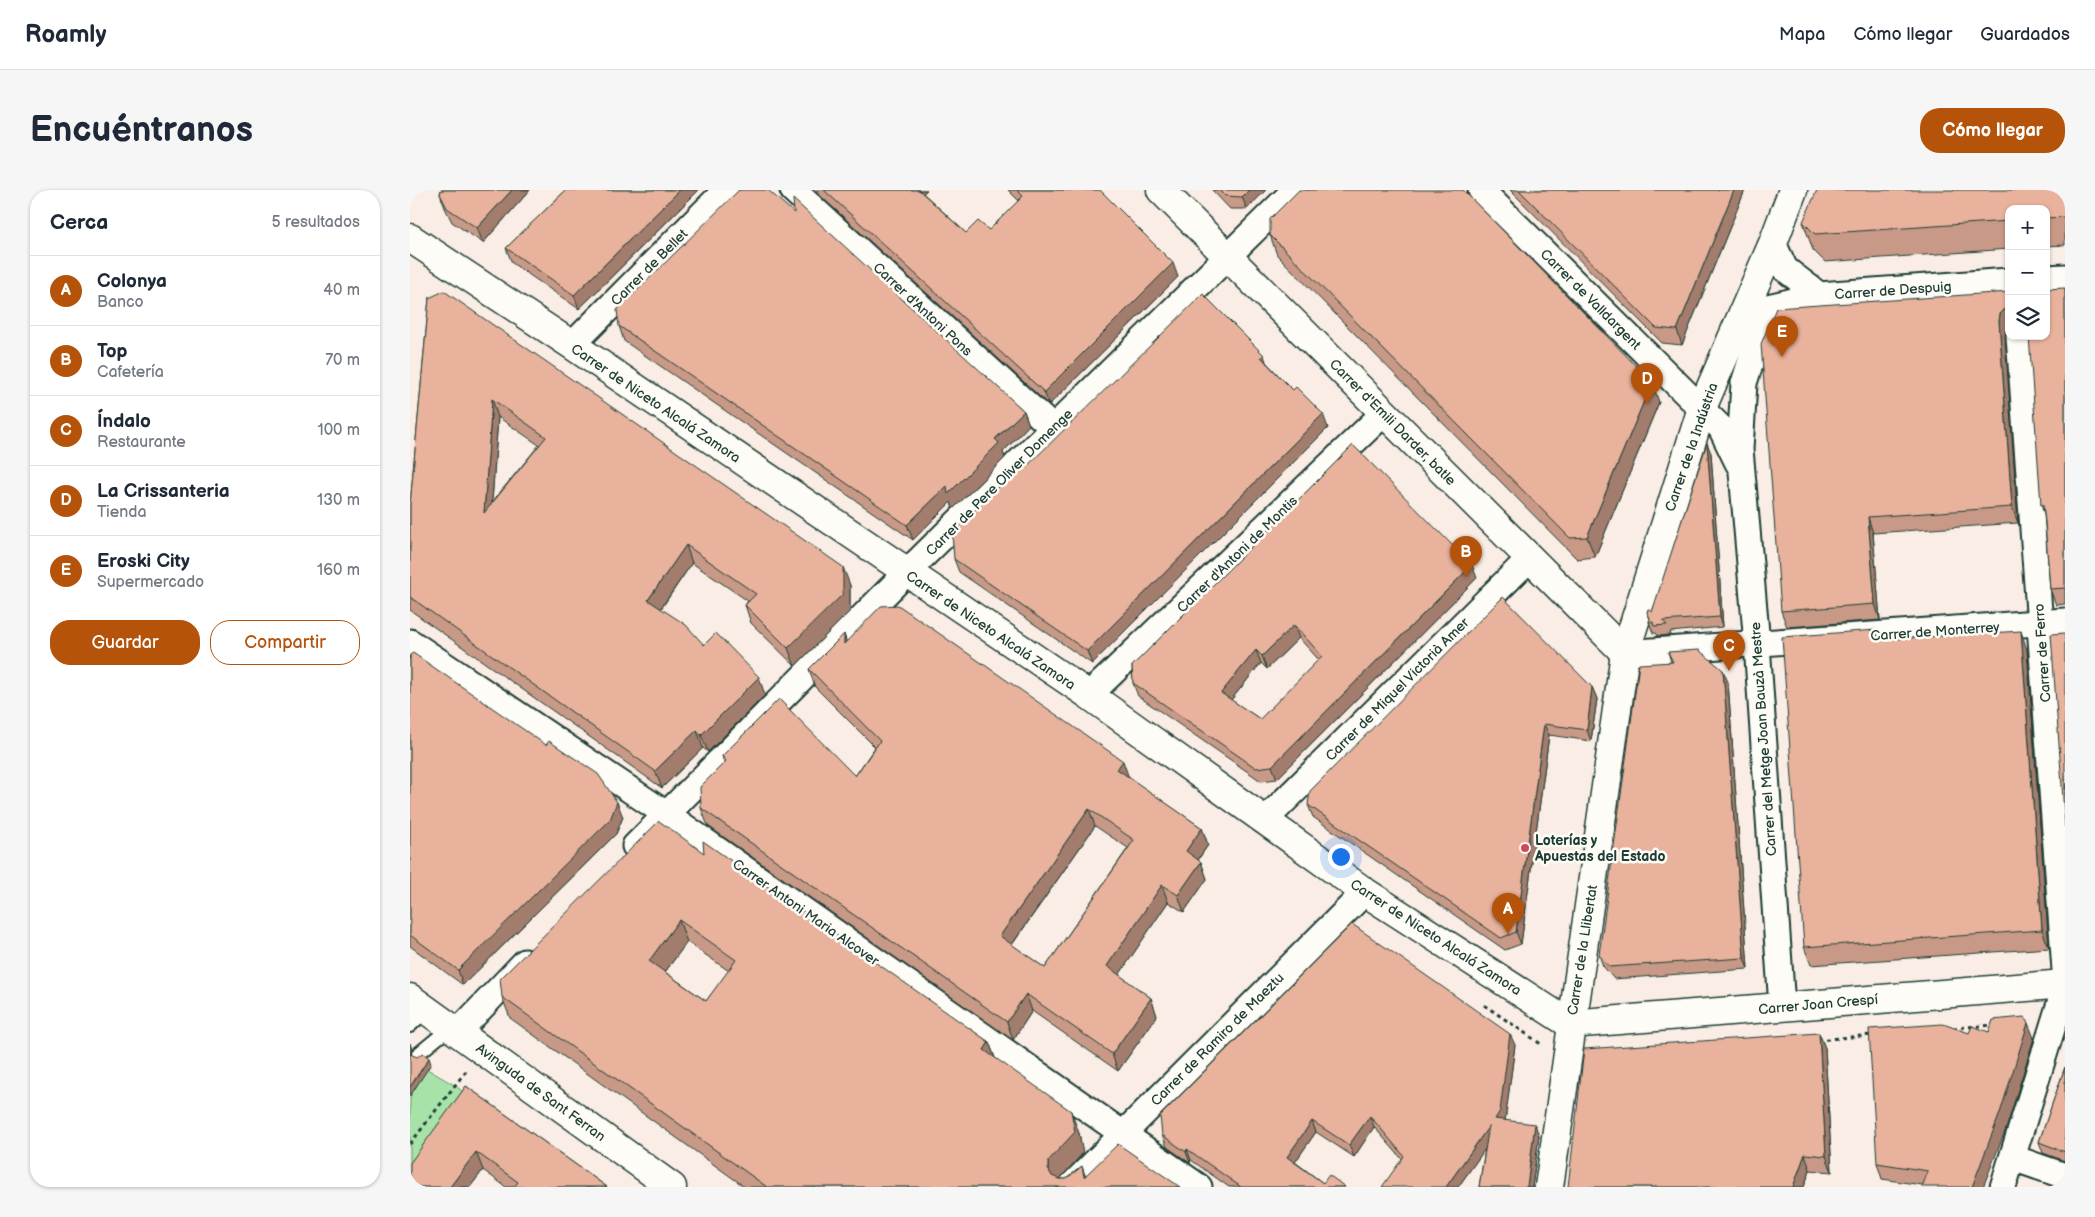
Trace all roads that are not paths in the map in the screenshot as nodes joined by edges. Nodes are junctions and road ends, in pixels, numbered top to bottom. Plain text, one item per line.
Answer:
1 (726, 190) edge
2 (794, 190) edge
3 (1161, 190) edge
4 (1295, 190) edge
5 (1481, 190) edge
6 (1788, 193) edge
7 (410, 238) edge
8 (1773, 243) junction
9 (1228, 258) junction
10 (2065, 277) edge
11 (2050, 278) edge
12 (2005, 281) edge
13 (1819, 295) junction
14 (2019, 340) edge
15 (572, 345) junction
16 (1702, 408) junction
17 (1384, 413) junction
18 (1053, 428) junction
19 (1743, 472) junction
20 (1530, 558) junction
21 (906, 573) junction
22 (2065, 622) edge
23 (2040, 623) junction
24 (410, 642) edge
25 (1757, 644) junction
26 (1625, 653) junction
27 (1089, 695) junction
28 (666, 814) junction
29 (1264, 821) junction
30 (619, 863) edge
31 (1365, 892) junction
32 (538, 948) edge
33 (2065, 970) edge
34 (2065, 985) edge
35 (1782, 1007) junction
36 (416, 1011) edge
37 (1570, 1024) junction
38 (454, 1030) junction
39 (418, 1054) edge
40 (1122, 1133) junction
41 (2014, 1158) junction
42 (2065, 1176) edge
43 (672, 1187) edge
44 (1070, 1187) edge
45 (1199, 1187) edge
46 (1549, 1187) edge
47 (2003, 1187) edge

1 - 15 street, Carrer de Bellet
2 - 18 street, Carrer d'Antoni Pons
3 - 9 street, Carrer d'Emili Darder, batle
4 - 9 street, Carrer de Pere Oliver Domenge
5 - 16 street, Carrer de Valldargent
6 - 8 street, Carrer de la Indústria
7 - 15 street, Carrer de Niceto Alcalá Zamora
8 - 13 street, Carrer de Despuig
8 - 16 street, Carrer de la Indústria
9 - 17 street, Carrer d'Emili Darder, batle
9 - 18 street, Carrer de Pere Oliver Domenge
10 - 11 street
12 - 13 street, Carrer de Despuig
13 - 19 street, Carrer del Metge Joan Bauzà Mestre
14 - 23 street, Carrer de Ferro
15 - 21 street, Carrer de Niceto Alcalá Zamora
16 - 19 street, Carrer del Metge Joan Bauzà Mestre
16 - 26 street, Carrer de la Indústria
17 - 20 street, Carrer d'Emili Darder, batle
17 - 27 street, Carrer d'Antoni de Montis
18 - 21 street, Carrer de Pere Oliver Domenge
19 - 25 street, Carrer del Metge Joan Bauzà Mestre
20 - 26 street, Carrer d'Emili Darder, batle
20 - 29 street, Carrer de Miquel Victorià Amer
21 - 27 street, Carrer de Niceto Alcalá Zamora
21 - 28 street, Carrer de Pere Oliver Domenge
22 - 23 street, Carrer de Monterrey
23 - 25 street, Carrer de Monterrey
23 - 33 street, Carrer de Ferro
24 - 28 street, Carrer Antoni Maria Alcover
25 - 26 street, Carrer de Monterrey
25 - 35 street, Carrer del Metge Joan Bauzà Mestre
26 - 37 street, Carrer de la Llibertat
27 - 29 street, Carrer de Niceto Alcalá Zamora
28 - 30 street, Carrer de Pere Oliver Domenge
28 - 40 street, Carrer Antoni Maria Alcover
29 - 31 street, Carrer de Niceto Alcalá Zamora
31 - 37 street, Carrer de Niceto Alcalá Zamora
31 - 40 street, Carrer de Ramiro de Maeztu
32 - 38 street
34 - 35 street, Carrer Joan Crespí
34 - 41 street
35 - 37 street, Carrer Joan Crespí
36 - 38 street, Avinguda de Sant Ferran
37 - 46 street, Carrer de la Llibertat
38 - 39 lane
38 - 43 street, Avinguda de Sant Ferran
40 - 44 street, Carrer de Ramiro de Maeztu
40 - 45 street, Carrer Antoni Maria Alcover
41 - 42 street
41 - 47 street

